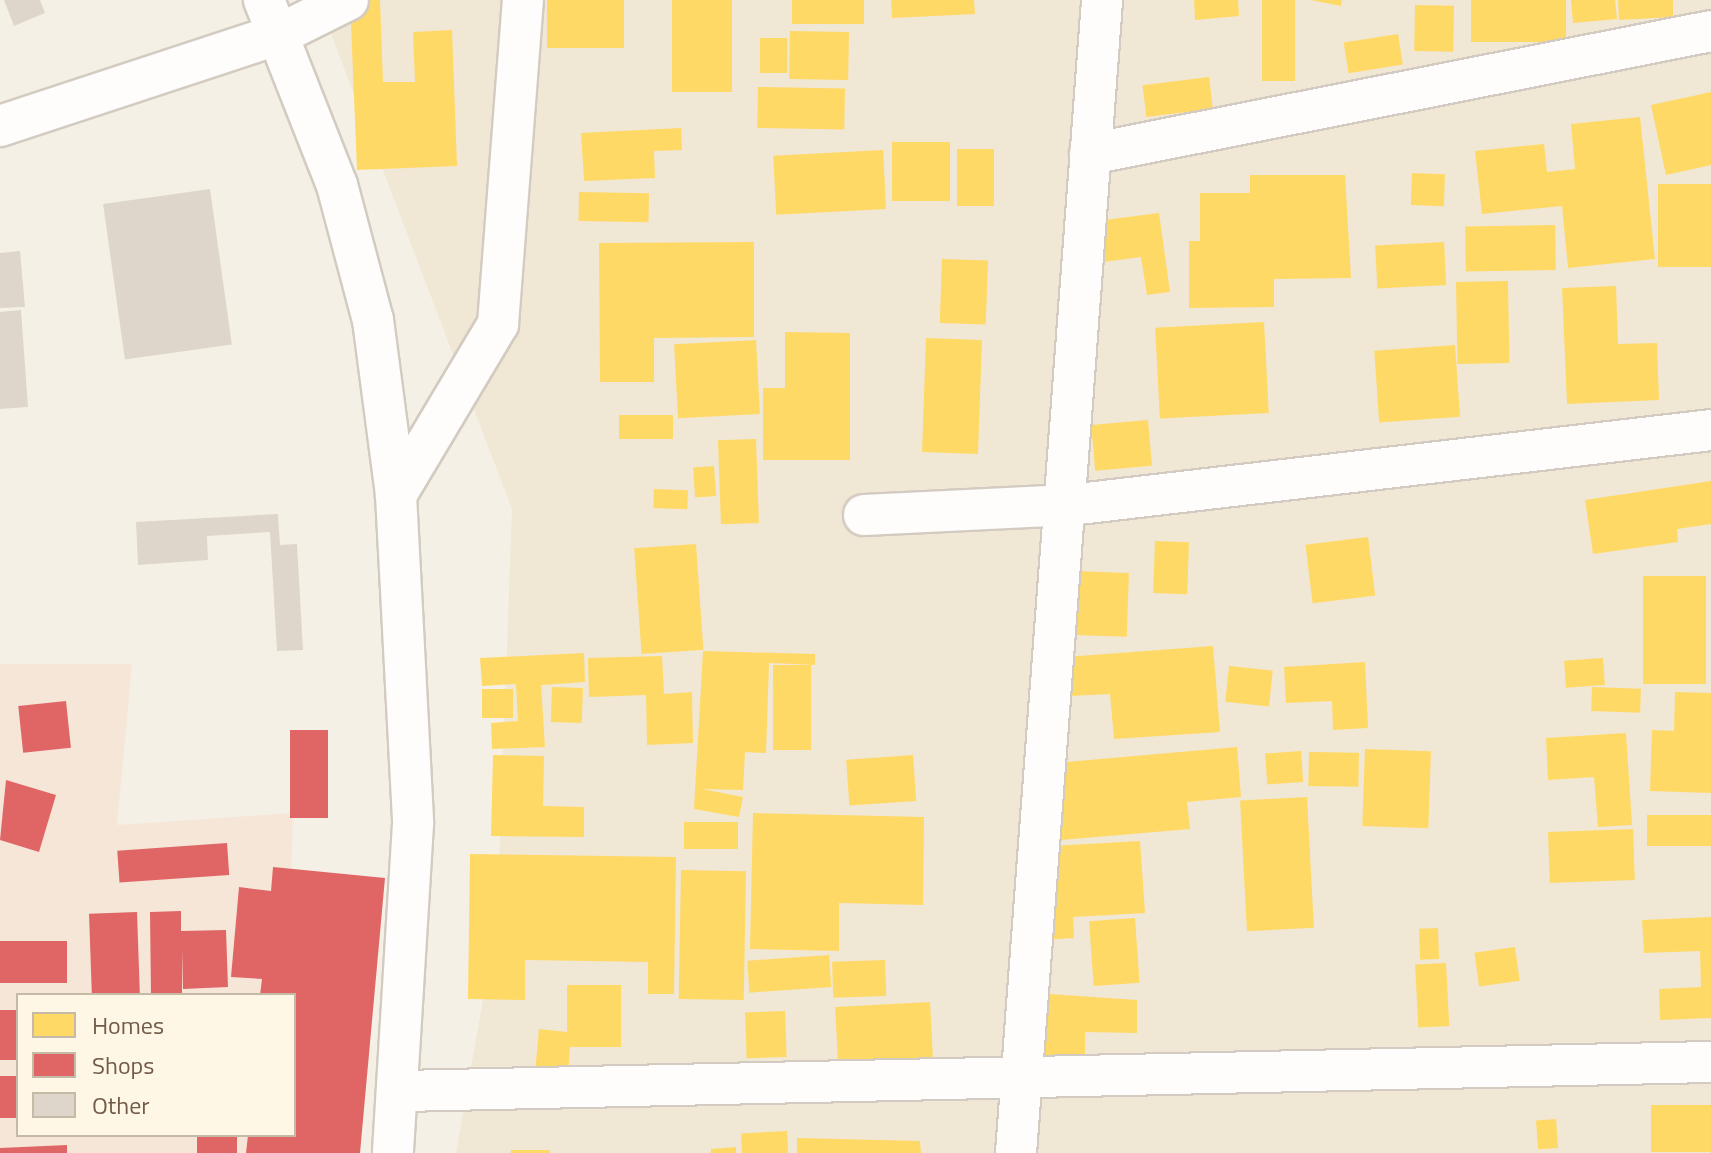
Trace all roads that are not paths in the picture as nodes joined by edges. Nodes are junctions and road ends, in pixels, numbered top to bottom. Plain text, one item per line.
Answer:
1 (348, 0) edge
2 (523, 0) edge
3 (1102, 0) edge
4 (272, 17) edge
5 (1711, 31) edge
6 (0, 126) edge
7 (1090, 154) junction
8 (1711, 430) edge
9 (396, 495) junction
10 (1070, 505) junction
11 (864, 515) dead end
12 (1711, 1062) edge
13 (1021, 1074) junction
14 (402, 1091) junction
15 (393, 1153) edge
16 (1016, 1153) edge

1 - 4 street
2 - 9 street
3 - 7 street
4 - 6 street
4 - 9 street
5 - 7 street
7 - 10 street
8 - 10 street
9 - 14 street
10 - 11 street
10 - 13 street
12 - 13 street
13 - 14 street
13 - 16 street
14 - 15 street

